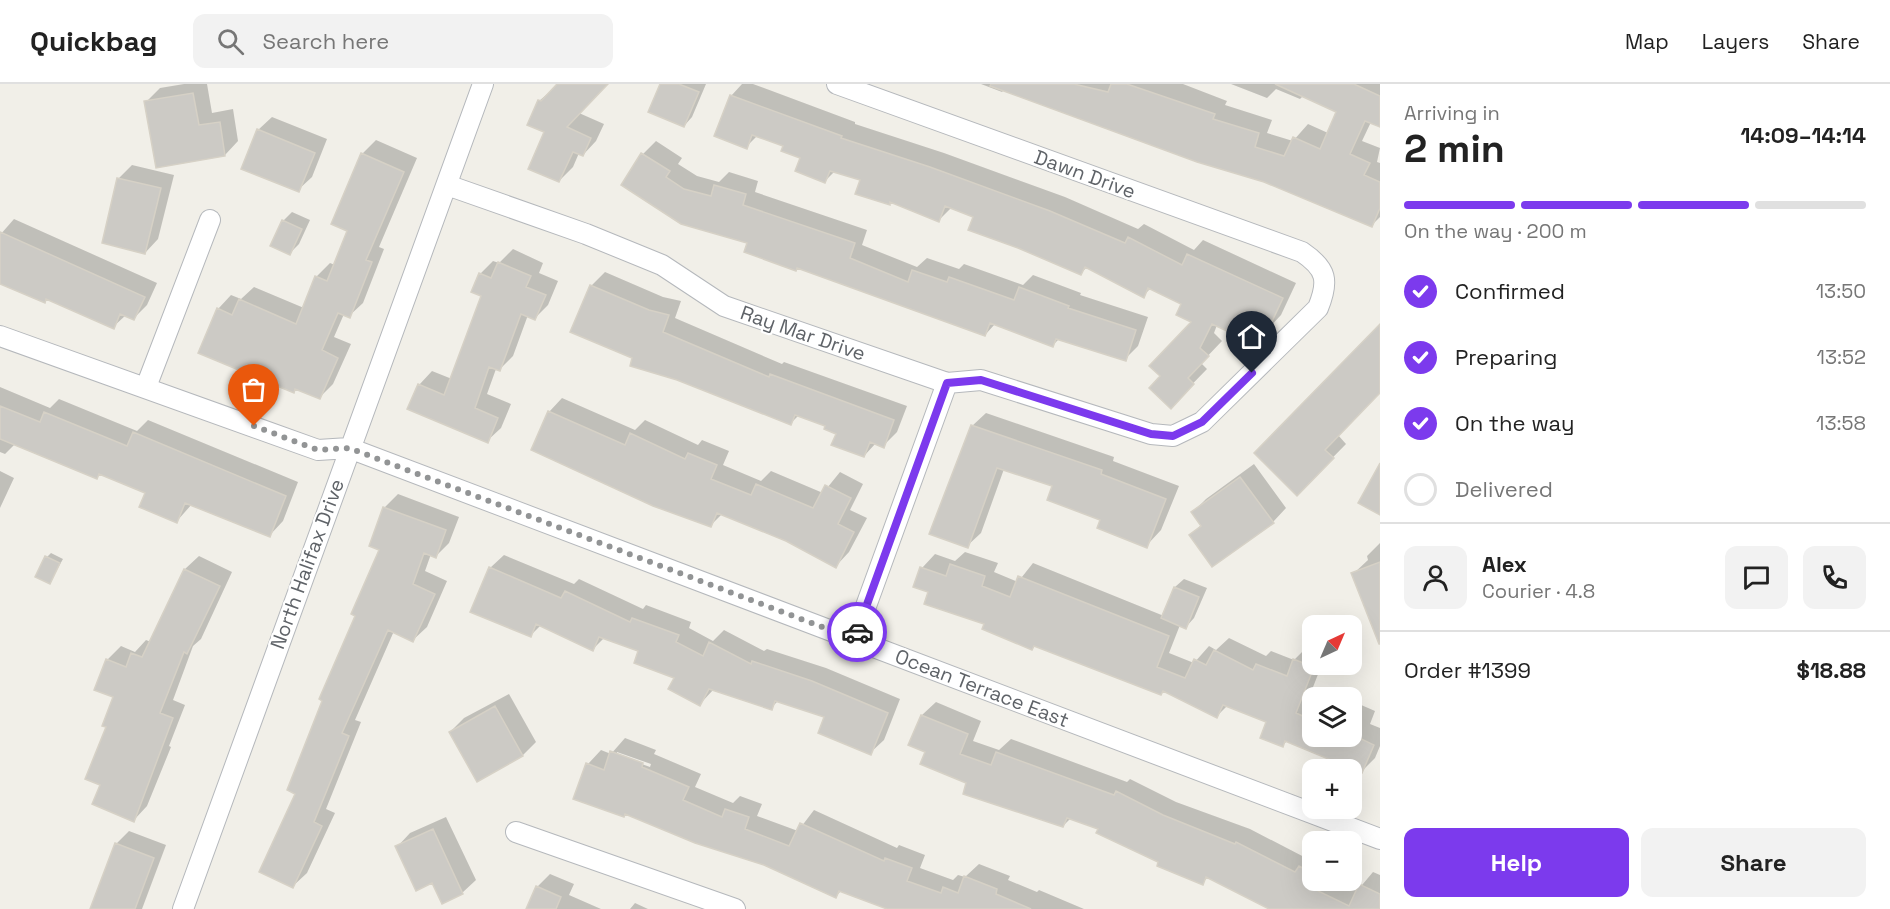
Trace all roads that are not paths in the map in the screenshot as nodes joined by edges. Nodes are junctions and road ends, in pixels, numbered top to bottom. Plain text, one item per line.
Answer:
1 (483, 84) edge
2 (837, 84) edge
3 (447, 185) junction
4 (210, 220) dead end
5 (0, 336) edge
6 (947, 383) junction
7 (146, 387) junction
8 (1173, 436) joint
9 (349, 448) junction
10 (854, 639) junction
11 (516, 832) dead end
12 (1380, 839) edge
13 (183, 909) edge
14 (735, 909) edge

1 - 3 street, North Halifax Drive
2 - 8 street, Dawn Drive
3 - 6 street, Ray Mar Drive
3 - 9 street, North Halifax Drive
4 - 7 street
5 - 7 street
6 - 8 street, Ray Mar Drive
6 - 10 street
7 - 9 street
9 - 10 street, Ocean Terrace East
9 - 13 street, North Halifax Drive
10 - 12 street, Ocean Terrace East
11 - 14 street

